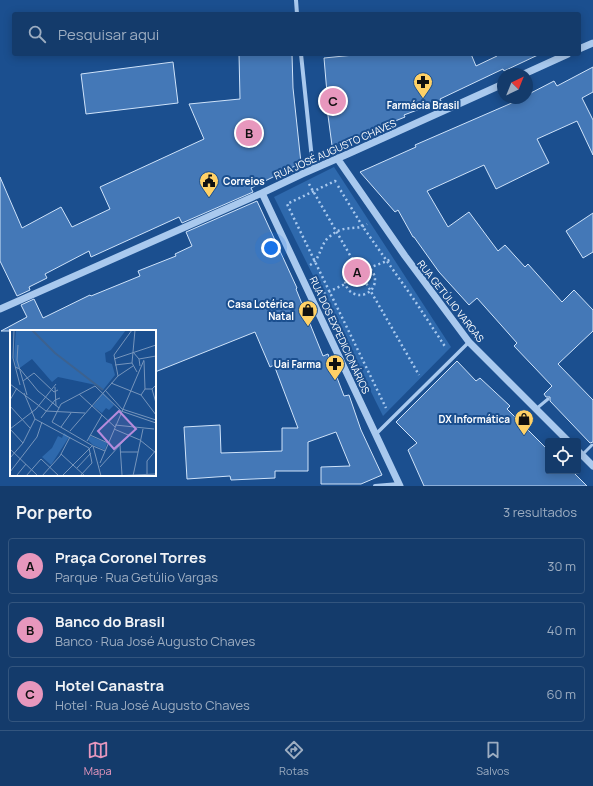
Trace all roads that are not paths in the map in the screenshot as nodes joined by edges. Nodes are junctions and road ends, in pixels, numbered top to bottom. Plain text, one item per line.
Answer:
1 (296, 0) edge
2 (297, 12) edge
3 (593, 43) edge
4 (581, 48) edge
5 (301, 56) edge
6 (564, 56) edge
7 (533, 70) edge
8 (497, 87) edge
9 (337, 158) junction
10 (313, 169) junction
11 (262, 193) junction
12 (0, 309) edge
13 (469, 342) junction
14 (548, 399) dead end
15 (535, 409) junction
16 (376, 434) junction
17 (565, 438) edge
18 (592, 444) edge
19 (581, 452) edge
20 (581, 454) edge
21 (593, 466) edge
22 (399, 485) edge
23 (375, 486) edge

1 - 2 street
3 - 4 street
5 - 10 street
6 - 7 street
8 - 9 street, RUA JOSÉ AUGUSTO CHAVES
9 - 10 street, RUA JOSÉ AUGUSTO CHAVES
9 - 13 street, RUA GETÚLIO VARGAS
10 - 11 street, RUA JOSÉ AUGUSTO CHAVES
11 - 12 street, RUA JOSÉ AUGUSTO CHAVES
11 - 16 street, RUA DOS EXPEDICIONÁRIOS
13 - 15 street, RUA GETÚLIO VARGAS
13 - 16 street
14 - 15 lane
15 - 17 street, RUA GETÚLIO VARGAS
16 - 22 street, RUA DOS EXPEDICIONÁRIOS
18 - 19 lane
20 - 21 street
22 - 23 street

